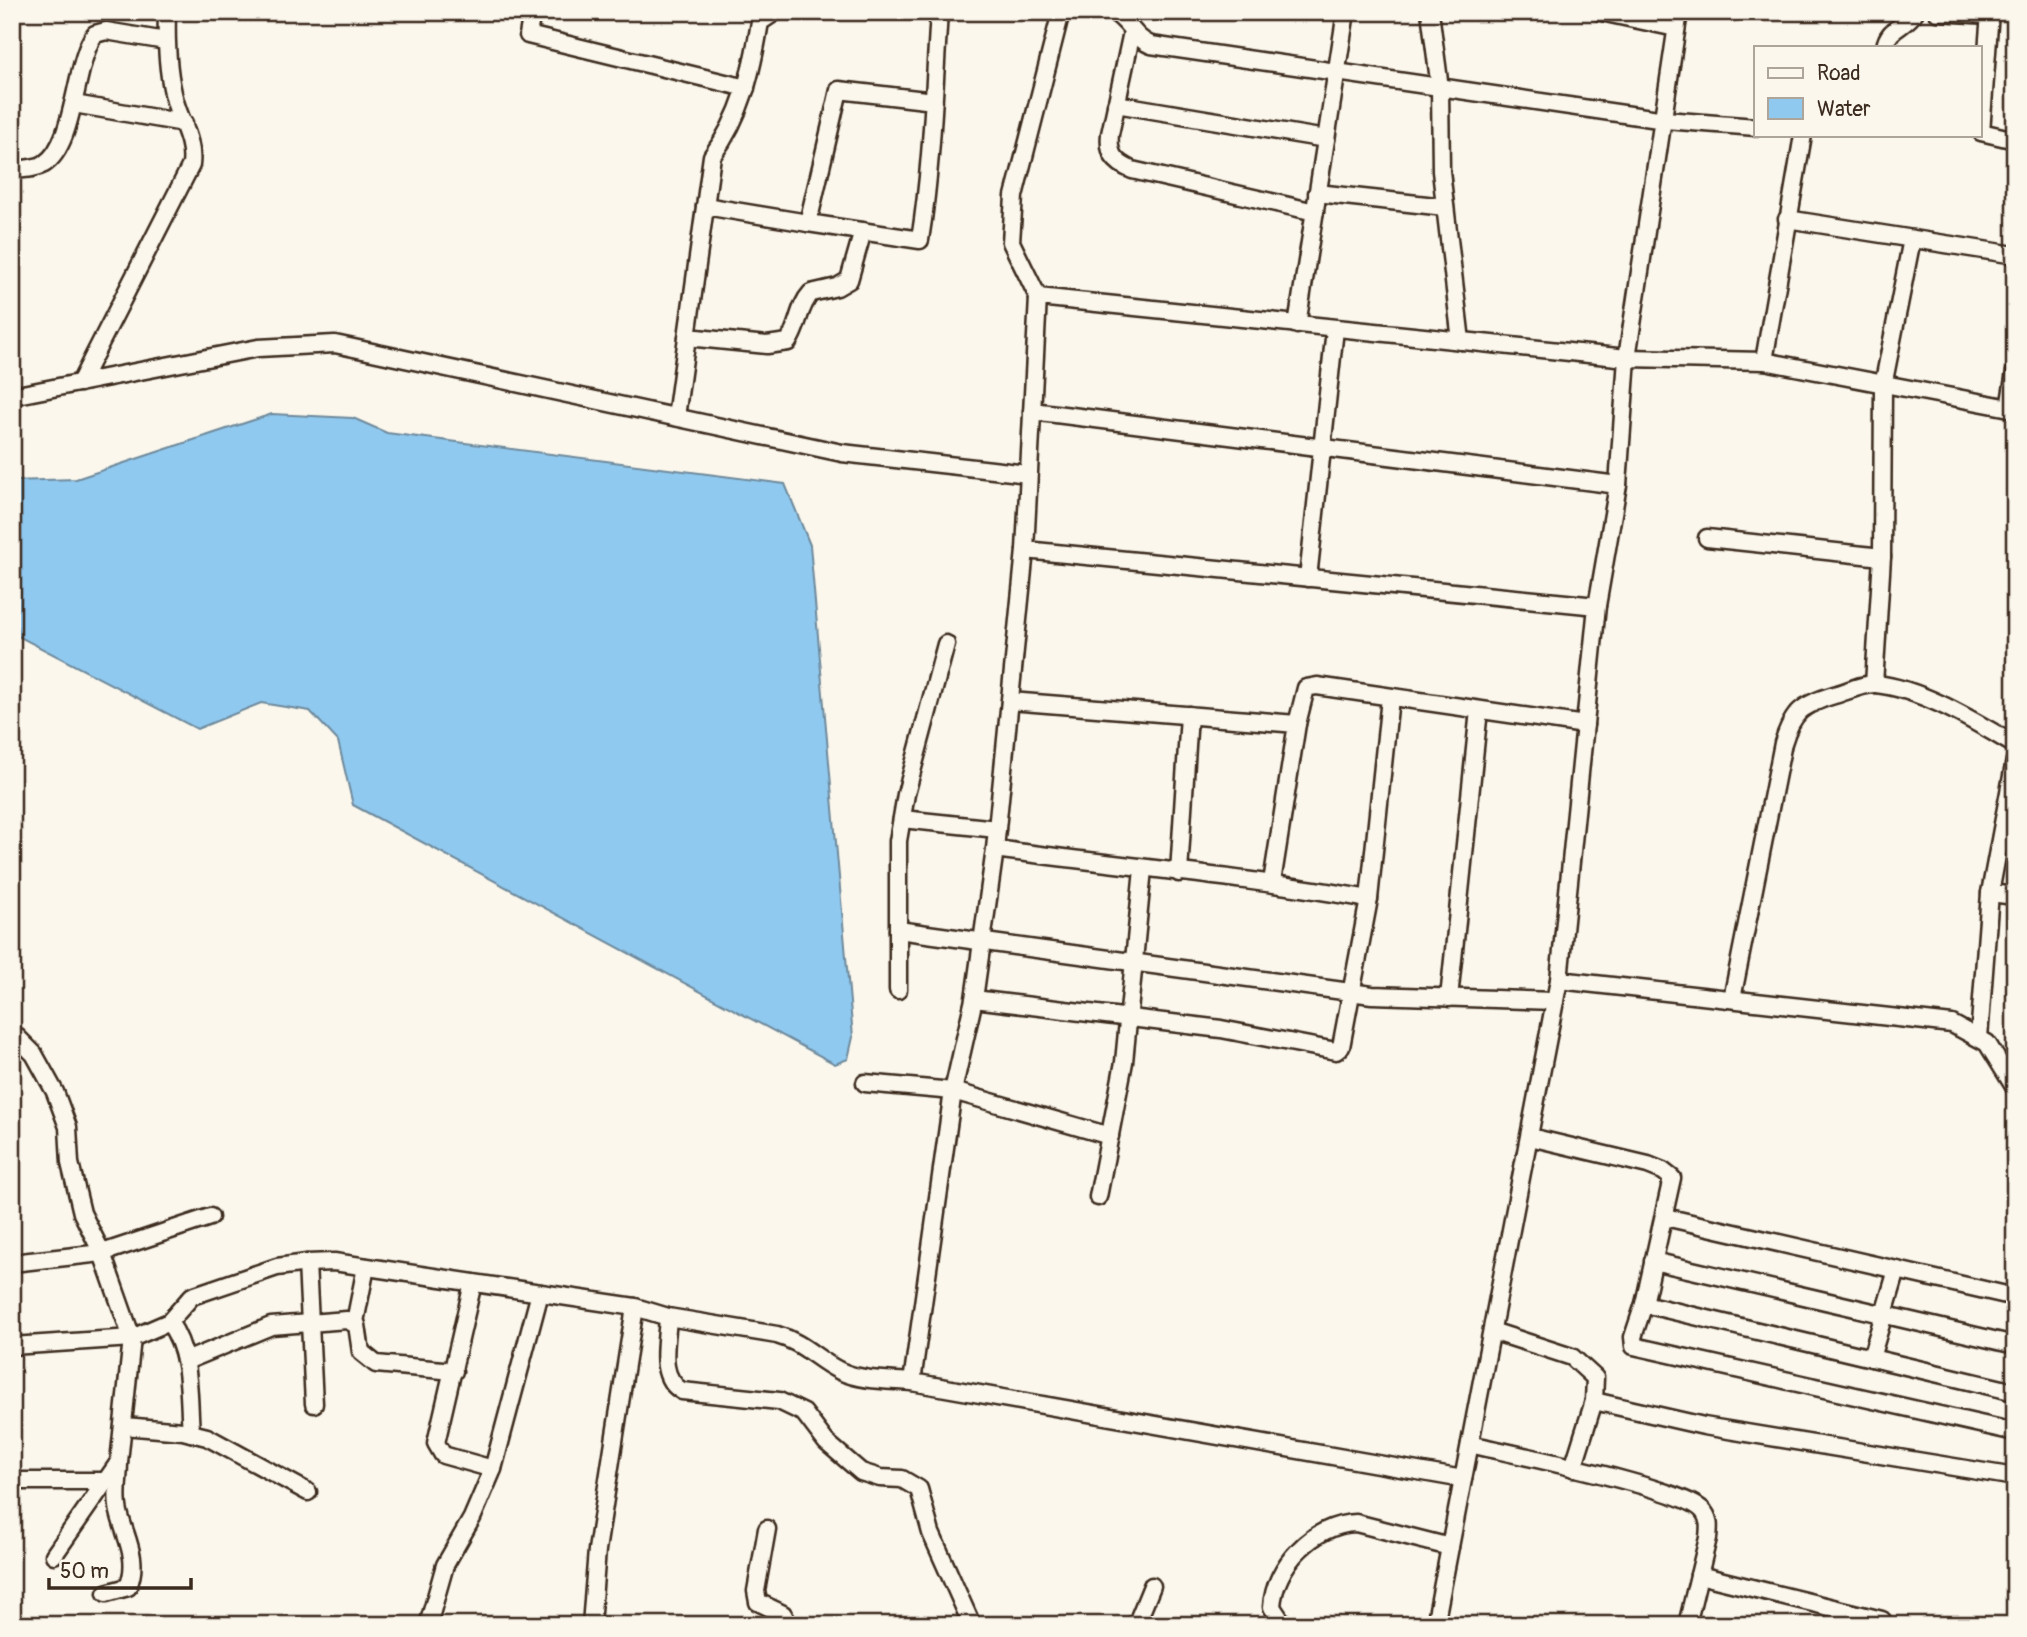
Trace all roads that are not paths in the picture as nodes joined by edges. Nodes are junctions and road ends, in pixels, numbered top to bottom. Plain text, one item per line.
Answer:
1 (167, 12) edge
2 (532, 12) edge
3 (775, 12) edge
4 (939, 12) edge
5 (1061, 12) edge
6 (1113, 12) edge
7 (1346, 12) edge
8 (1430, 12) edge
9 (1601, 12) edge
10 (1915, 12) edge
11 (1937, 12) edge
12 (1990, 14) edge
13 (1678, 20) edge
14 (1132, 32) junction
15 (166, 41) junction
16 (1885, 46) edge
17 (1336, 72) junction
18 (746, 88) junction
19 (1440, 88) junction
20 (934, 101) junction
21 (74, 104) junction
22 (1116, 104) junction
23 (1982, 108) edge
24 (1665, 120) junction
25 (184, 123) junction
26 (1754, 127) edge
27 (1982, 132) edge
28 (1803, 136) edge
29 (1326, 139) junction
30 (2015, 140) edge
31 (12, 170) edge
32 (1317, 193) junction
33 (705, 206) junction
34 (1445, 206) junction
35 (1315, 212) junction
36 (1787, 219) junction
37 (808, 223) junction
38 (863, 231) junction
39 (1912, 239) junction
40 (2015, 255) edge
41 (1038, 297) junction
42 (1297, 325) junction
43 (1335, 329) junction
44 (687, 337) junction
45 (1461, 341) junction
46 (1626, 358) junction
47 (1764, 361) junction
48 (2015, 372) edge
49 (80, 383) junction
50 (1883, 386) junction
51 (12, 396) edge
52 (2012, 409) edge
53 (1032, 411) junction
54 (676, 417) junction
55 (1322, 448) junction
56 (1028, 474) junction
57 (1618, 485) junction
58 (1706, 538) dead end
59 (1025, 550) junction
60 (1882, 557) junction
61 (1308, 578) junction
62 (1597, 606) junction
63 (946, 644) dead end
64 (1874, 684) junction
65 (1390, 698) junction
66 (1010, 701) junction
67 (1479, 710) junction
68 (1189, 715) junction
69 (1297, 724) junction
70 (1585, 725) junction
71 (2015, 745) edge
72 (2014, 766) edge
73 (902, 819) junction
74 (997, 829) junction
75 (995, 849) junction
76 (1143, 869) junction
77 (1179, 873) junction
78 (1272, 882) junction
79 (1990, 892) junction
80 (2015, 896) edge
81 (1369, 899) junction
82 (898, 930) junction
83 (980, 940) junction
84 (1132, 963) junction
85 (1559, 980) junction
86 (898, 990) dead end
87 (1352, 990) junction
88 (1449, 998) junction
89 (974, 999) junction
90 (1732, 999) junction
91 (1555, 1001) junction
92 (1129, 1018) junction
93 (12, 1032) edge
94 (1979, 1038) junction
95 (865, 1083) dead end
96 (2015, 1088) edge
97 (953, 1091) junction
98 (1110, 1136) junction
99 (1530, 1137) junction
100 (1098, 1197) dead end
101 (210, 1217) dead end
102 (1665, 1217) junction
103 (102, 1253) junction
104 (1654, 1261) junction
105 (12, 1263) edge
106 (307, 1263) junction
107 (366, 1268) junction
108 (1897, 1270) junction
109 (473, 1283) junction
110 (540, 1293) junction
111 (2015, 1297) edge
112 (1644, 1304) junction
113 (635, 1307) junction
114 (1883, 1314) junction
115 (668, 1318) junction
116 (310, 1321) junction
117 (169, 1322) junction
118 (355, 1322) junction
119 (1492, 1331) junction
120 (132, 1338) junction
121 (2015, 1345) edge
122 (12, 1346) edge
123 (1871, 1358) junction
124 (186, 1361) junction
125 (454, 1371) junction
126 (912, 1382) junction
127 (2015, 1392) edge
128 (1594, 1401) junction
129 (314, 1404) dead end
130 (124, 1426) junction
131 (2015, 1432) edge
132 (191, 1433) junction
133 (1470, 1444) junction
134 (120, 1462) junction
135 (1573, 1468) junction
136 (492, 1469) junction
137 (2015, 1477) edge
138 (1463, 1479) junction
139 (12, 1481) edge
140 (104, 1481) junction
141 (308, 1492) dead end
142 (767, 1529) dead end
143 (1450, 1547) junction
144 (54, 1555) dead end
145 (1699, 1575) junction
146 (1152, 1586) dead end
147 (106, 1593) dead end
148 (1882, 1620) dead end
149 (428, 1625) edge
150 (591, 1625) edge
151 (789, 1625) edge
152 (972, 1625) edge
153 (1136, 1625) edge
154 (1284, 1625) edge
155 (1435, 1625) edge
156 (1687, 1625) edge

1 - 15 street
2 - 18 street
3 - 18 street
4 - 20 street
5 - 41 street
6 - 14 street
7 - 17 street
8 - 19 street
9 - 13 street
10 - 16 street
11 - 12 street
12 - 23 street
13 - 24 street
14 - 17 street
14 - 22 street
15 - 21 street
15 - 25 street
17 - 19 street
17 - 29 street
18 - 33 street
19 - 24 street
19 - 34 street
20 - 37 street
20 - 38 street
21 - 25 street
21 - 31 street
22 - 29 street
22 - 35 street
24 - 26 street
24 - 46 street
25 - 49 street
27 - 30 street
28 - 36 street
29 - 32 street
32 - 34 street
32 - 35 street
33 - 37 street
33 - 44 street
34 - 45 street
35 - 42 street
36 - 39 street
36 - 47 street
37 - 38 street
38 - 44 street
39 - 40 street
39 - 50 street
41 - 42 street
41 - 53 street
42 - 43 street
43 - 45 street
43 - 55 street
44 - 54 street
45 - 46 street
46 - 47 street
46 - 57 street
47 - 50 street
48 - 52 street
49 - 51 street
49 - 54 street
50 - 52 street
50 - 60 street
53 - 55 street
53 - 56 street
54 - 56 street
55 - 57 street
55 - 61 street
56 - 59 street
57 - 62 street
58 - 60 street
59 - 61 street
59 - 66 street
60 - 64 street
61 - 62 street
62 - 70 street
63 - 73 street
64 - 71 street
64 - 90 street
65 - 67 street
65 - 69 street
65 - 81 street
66 - 68 street
66 - 74 street
67 - 70 street
67 - 88 street
68 - 69 street
68 - 77 street
69 - 78 street
70 - 85 street
72 - 79 street
73 - 74 street
73 - 82 street
74 - 75 street
75 - 76 street
75 - 83 street
76 - 77 street
76 - 84 street
77 - 78 street
78 - 81 street
79 - 80 street
79 - 94 street
81 - 87 street
82 - 83 street
82 - 86 street
83 - 84 street
83 - 89 street
84 - 87 street
84 - 92 street
85 - 90 street
85 - 91 street
87 - 88 street
87 - 92 street
88 - 91 street
89 - 92 street
89 - 97 street
90 - 94 street
91 - 99 street
92 - 98 street
93 - 103 street
94 - 96 street
95 - 97 street
97 - 98 street
97 - 126 street
98 - 100 street
99 - 102 street
99 - 119 street
101 - 103 street
102 - 104 street
102 - 108 street
103 - 105 street
103 - 120 street
104 - 112 street
104 - 114 street
106 - 107 street
106 - 116 street
106 - 117 street
107 - 109 street
107 - 118 street
108 - 111 street
108 - 114 street
109 - 110 street
109 - 125 street
110 - 113 street
110 - 136 street
112 - 123 street
112 - 131 street
113 - 115 street
113 - 150 street
114 - 121 street
114 - 123 street
115 - 126 street
115 - 152 street
116 - 118 street
116 - 124 street
116 - 129 street
117 - 120 street
117 - 124 street
118 - 125 street
119 - 128 street
119 - 133 street
120 - 122 street
120 - 130 street
123 - 127 street
124 - 132 street
125 - 136 street
126 - 138 street
128 - 135 street
128 - 137 street
130 - 132 street
130 - 134 street
132 - 141 street
133 - 135 street
133 - 138 street
134 - 140 street
134 - 147 street
135 - 145 street
136 - 149 street
138 - 143 street
139 - 140 street
140 - 144 street
142 - 151 street
143 - 154 street
143 - 155 street
145 - 148 street
145 - 156 street
146 - 153 street

